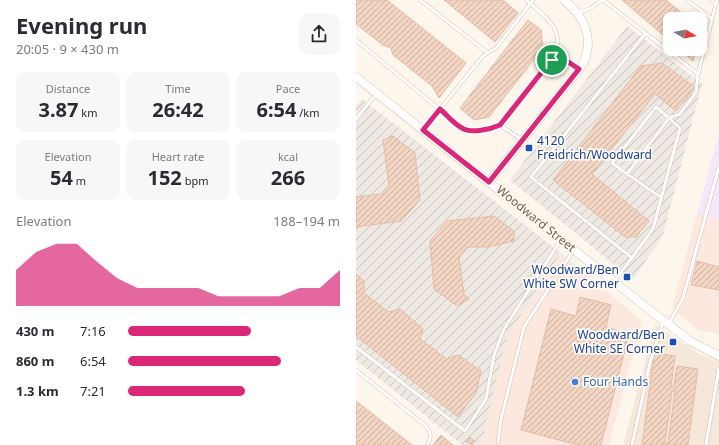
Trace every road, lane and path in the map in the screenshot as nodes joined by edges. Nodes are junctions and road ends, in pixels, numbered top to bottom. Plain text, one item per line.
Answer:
1 (420, 0) edge
2 (526, 0) edge
3 (533, 0) edge
4 (564, 0) edge
5 (603, 0) edge
6 (687, 0) edge
7 (711, 0) edge
8 (716, 2) edge
9 (530, 4) junction
10 (578, 13) junction
11 (712, 19) junction
12 (645, 34) junction
13 (356, 40) edge
14 (488, 53) junction
15 (556, 54) junction
16 (579, 69) junction
17 (698, 74) junction
18 (356, 77) edge
19 (377, 94) junction
20 (440, 109) junction
21 (669, 118) junction
22 (356, 119) edge
23 (500, 125) junction
24 (423, 130) junction
25 (522, 140) junction
26 (719, 167) edge
27 (627, 174) junction
28 (489, 182) junction
29 (662, 198) junction
30 (561, 239) junction
31 (574, 250) junction
32 (632, 258) junction
33 (614, 282) junction
34 (666, 322) junction
35 (356, 347) edge
36 (719, 356) edge
37 (719, 368) edge
38 (356, 370) edge
39 (498, 442) dead end
40 (427, 445) edge
41 (632, 445) edge
42 (706, 445) edge

1 - 14 lane
2 - 9 lane
3 - 9 lane
4 - 10 street
5 - 10 lane
5 - 12 lane
6 - 11 lane
7 - 8 lane
8 - 11 lane
9 - 14 lane
9 - 15 lane
10 - 16 street
11 - 17 lane
12 - 17 lane
12 - 32 lane
13 - 20 lane
14 - 20 lane
15 - 16 lane
15 - 23 lane
16 - 25 street
17 - 21 lane
18 - 19 street, Woodward Street
19 - 22 lane
19 - 24 street, Woodward Street
20 - 23 lane
20 - 24 lane
21 - 27 lane
21 - 27 lane
21 - 29 lane
23 - 25 lane
24 - 28 street, Woodward Street
25 - 28 street
26 - 34 lane
27 - 29 lane
28 - 30 street, Woodward Street
29 - 32 lane
30 - 31 street, Woodward Street
30 - 35 lane
31 - 33 street, Woodward Street
31 - 39 lane
32 - 33 lane
33 - 34 street, Woodward Street
34 - 36 street, Woodward Street
34 - 41 lane
37 - 42 lane
38 - 40 lane

